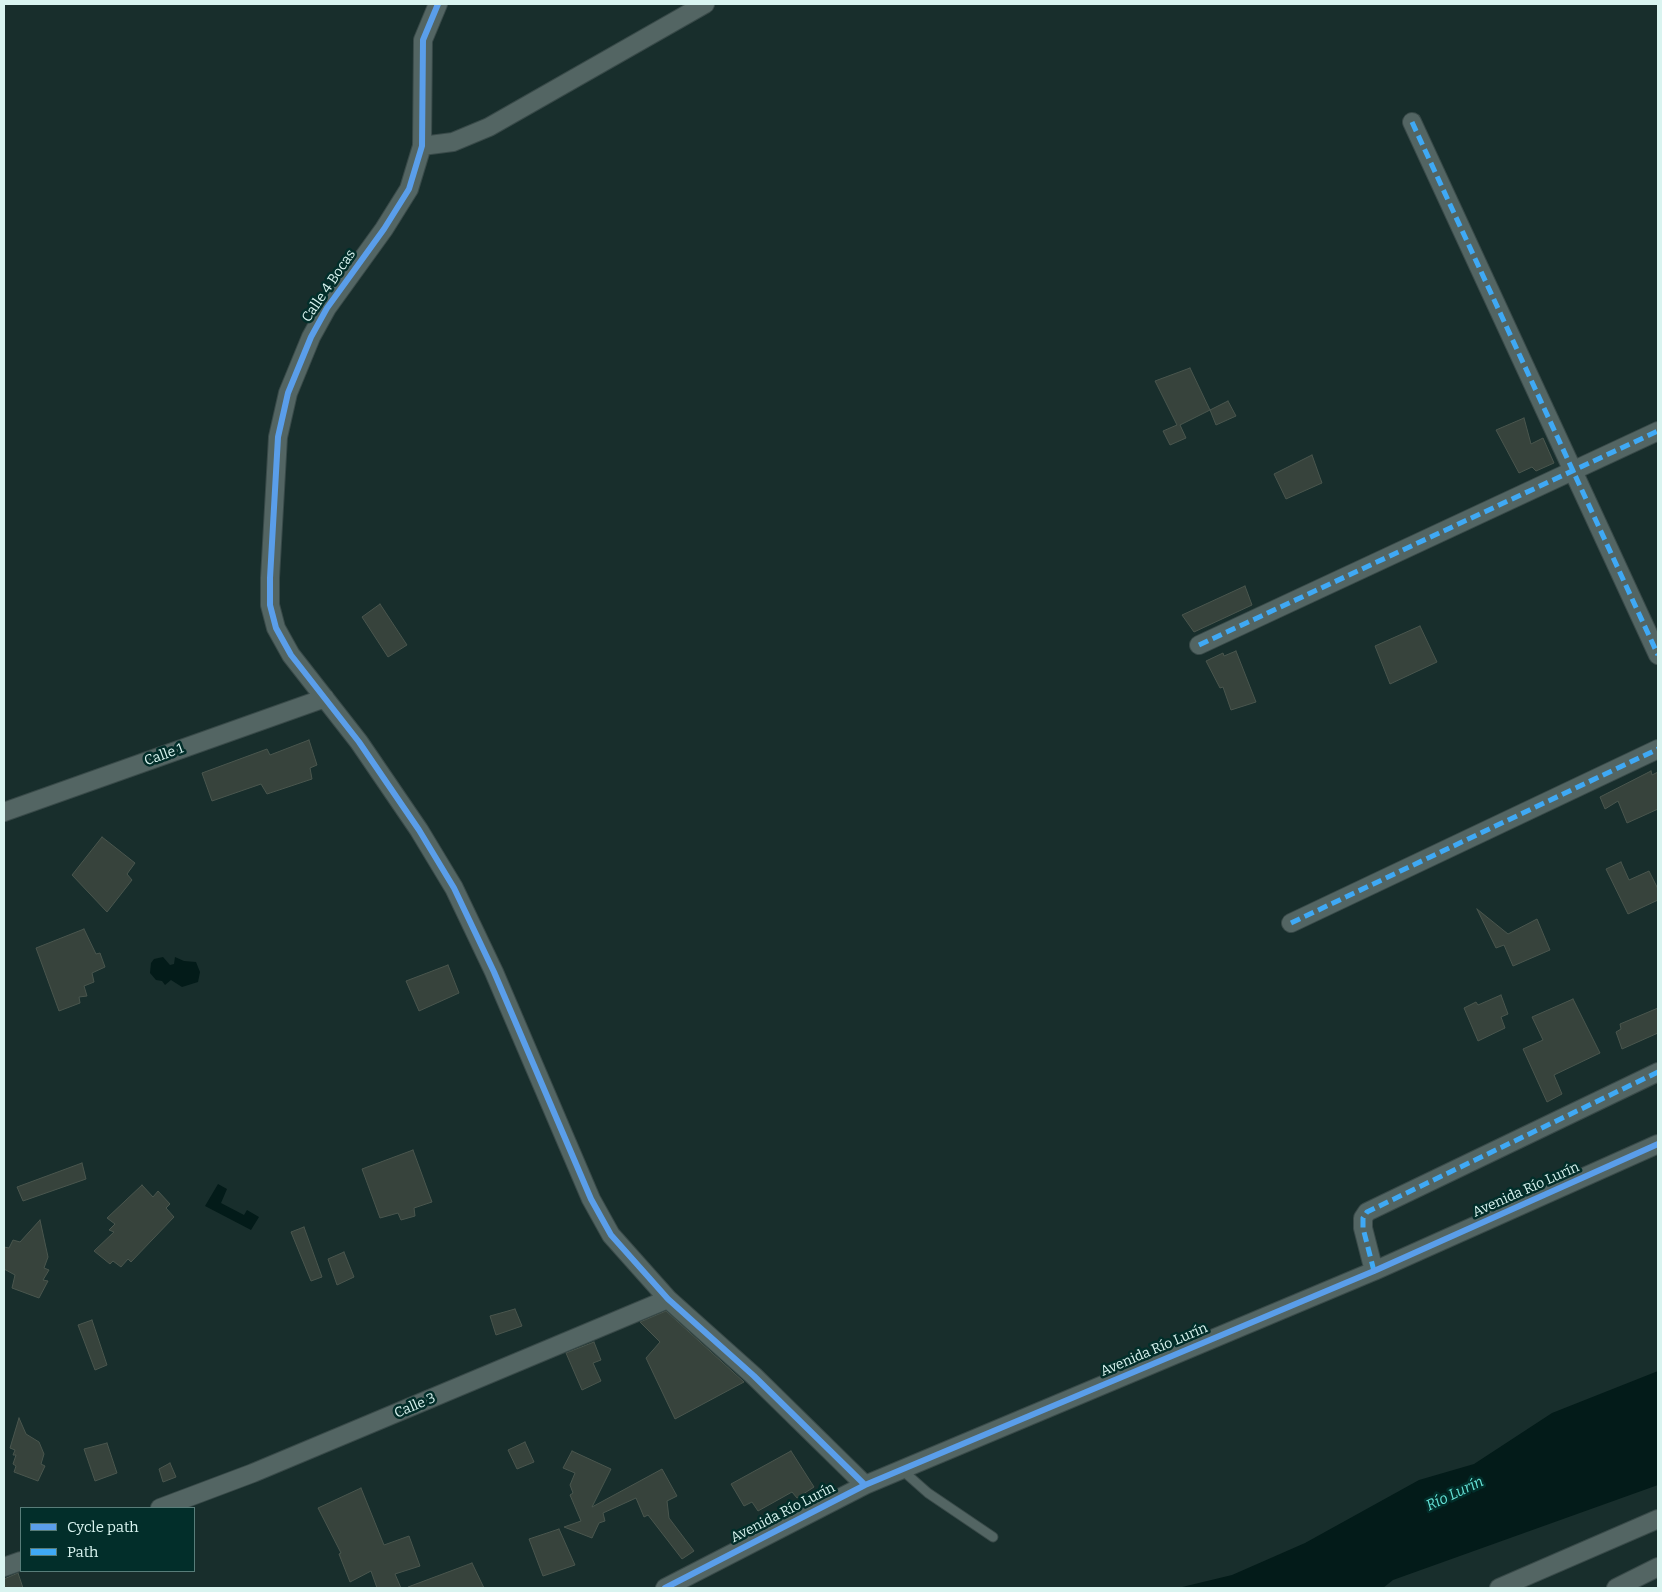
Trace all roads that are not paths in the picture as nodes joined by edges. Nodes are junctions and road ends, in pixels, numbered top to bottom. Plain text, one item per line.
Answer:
1 (438, 4) edge
2 (706, 4) edge
3 (1412, 122) dead end
4 (422, 146) junction
5 (1658, 431) edge
6 (1573, 472) junction
7 (1198, 645) dead end
8 (1658, 656) edge
9 (325, 698) junction
10 (1658, 749) edge
11 (4, 812) edge
12 (1291, 923) dead end
13 (1658, 1072) edge
14 (1658, 1144) edge
15 (1374, 1272) junction
16 (668, 1300) junction
17 (902, 1470) junction
18 (865, 1485) junction
19 (163, 1507) edge
20 (1658, 1519) edge
21 (993, 1537) dead end
22 (20, 1561) edge
23 (1658, 1567) edge
24 (4, 1568) edge
25 (664, 1588) edge
26 (1499, 1588) edge
27 (1616, 1588) edge

1 - 4 street, Calle 4 Bocas
2 - 4 street
3 - 6 street
4 - 9 street, Calle 4 Bocas
5 - 6 street
6 - 7 street
6 - 8 street
9 - 11 street, Calle 1
9 - 16 street, Calle 4 Bocas
10 - 12 street
13 - 15 street
14 - 15 street, Avenida Río Lurín
15 - 17 street, Avenida Río Lurín
16 - 18 street, Calle 4 Bocas
16 - 19 street, Calle 3
17 - 18 street, Avenida Río Lurín
17 - 21 lane
18 - 25 street, Avenida Río Lurín
20 - 26 street
22 - 24 street
23 - 27 street

